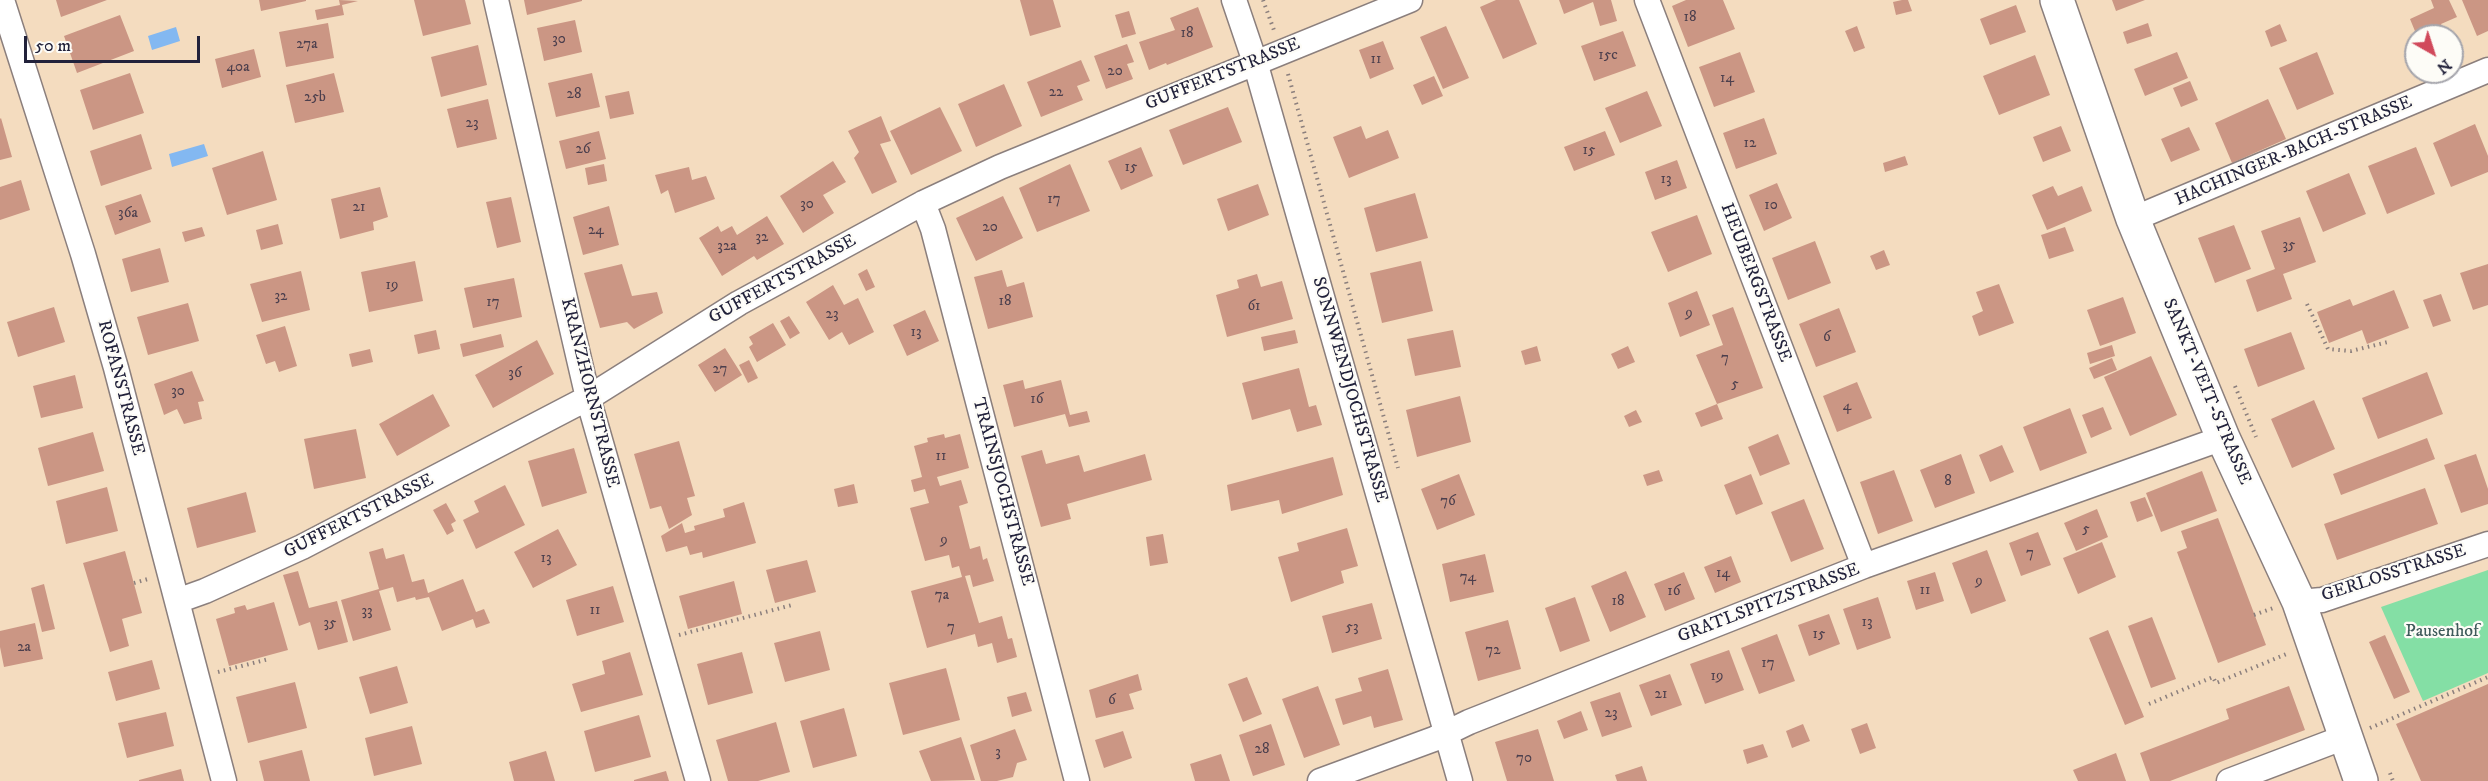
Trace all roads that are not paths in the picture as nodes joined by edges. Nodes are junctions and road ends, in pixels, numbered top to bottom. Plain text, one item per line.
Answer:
1 (2, 0) edge
2 (496, 0) edge
3 (1234, 0) edge
4 (1410, 0) edge
5 (1647, 0) edge
6 (2057, 0) edge
7 (1255, 62) junction
8 (2488, 70) edge
9 (923, 203) junction
10 (2133, 219) junction
11 (588, 398) junction
12 (2223, 438) junction
13 (2488, 543) edge
14 (1864, 566) junction
15 (177, 601) junction
16 (2289, 604) junction
17 (1448, 732) junction
18 (2358, 732) junction
19 (224, 781) edge
20 (698, 781) edge
21 (1077, 781) edge
22 (1320, 781) edge
23 (1460, 781) edge
24 (2229, 781) edge
25 (2361, 781) edge

1 - 15 street, ROFANSTRASSE
2 - 11 street, KRANZHORNSTRASSE
3 - 7 street, SONNWENDJOCHSTRASSE
4 - 7 street, GUFFERTSTRASSE
5 - 14 street, HEUBERGSTRASSE
6 - 10 street, SANKT-VEIT-STRASSE
7 - 9 street, GUFFERTSTRASSE
7 - 17 street, SONNWENDJOCHSTRASSE
8 - 10 street, HACHINGER-BACH-STRASSE
9 - 11 street, GUFFERTSTRASSE
9 - 21 street, TRAINSJOCHSTRASSE
10 - 12 street, SANKT-VEIT-STRASSE
11 - 15 street, GUFFERTSTRASSE
11 - 20 street, KRANZHORNSTRASSE
12 - 14 street, GRATLSPITZSTRASSE
12 - 16 street, SANKT-VEIT-STRASSE
13 - 16 street, GERLOSSTRASSE
14 - 17 street, GRATLSPITZSTRASSE
15 - 19 street, ROFANSTRASSE
16 - 18 street, SANKT-VEIT-STRASSE
17 - 22 street, GRATLSPITZSTRASSE
17 - 23 street, SONNWENDJOCHSTRASSE
18 - 24 street
18 - 25 street, SANKT-VEIT-STRASSE

